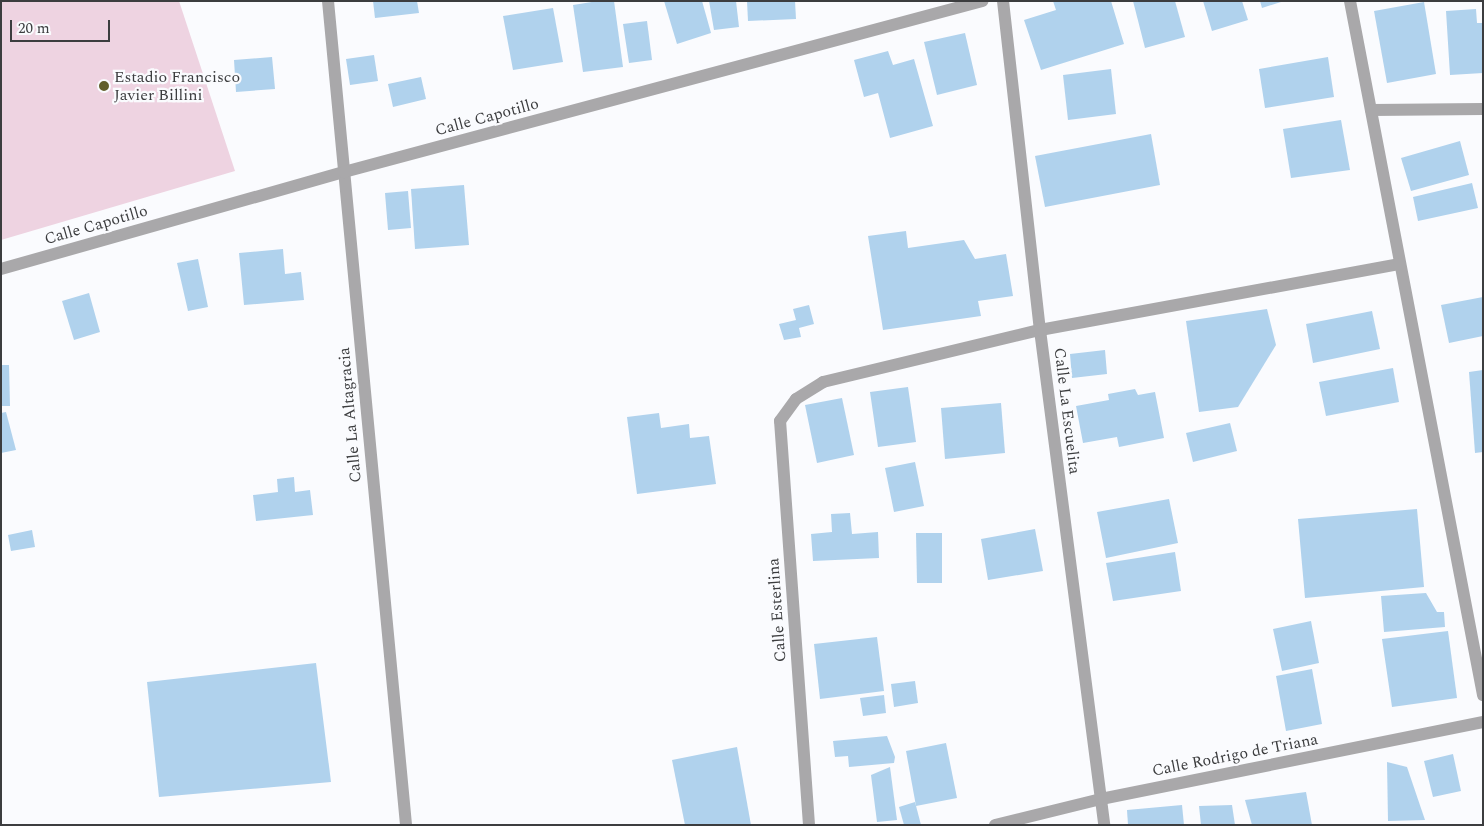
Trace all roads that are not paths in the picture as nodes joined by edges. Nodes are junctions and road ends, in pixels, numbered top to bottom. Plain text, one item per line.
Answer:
1 (328, 1) edge
2 (982, 1) edge
3 (1003, 1) edge
4 (1350, 1) edge
5 (1371, 110) junction
6 (1483, 110) edge
7 (344, 172) junction
8 (1400, 264) junction
9 (1, 269) edge
10 (1040, 330) junction
11 (1483, 695) edge
12 (1483, 722) edge
13 (1101, 799) junction
14 (406, 825) edge
15 (809, 825) edge
16 (995, 825) edge
17 (1104, 825) edge

1 - 7 street, Calle La Altagracia
2 - 7 street, Calle Capotillo
3 - 10 street, Calle La Escuelita
4 - 5 street
5 - 6 street
5 - 8 street
7 - 9 street, Calle Capotillo
7 - 14 street, Calle La Altagracia
8 - 10 street
8 - 11 street
10 - 13 street, Calle La Escuelita
10 - 15 street, Calle Esterlina
12 - 13 street, Calle Rodrigo de Triana
13 - 16 street, Calle Rodrigo de Triana
13 - 17 street, Calle La Escuelita

